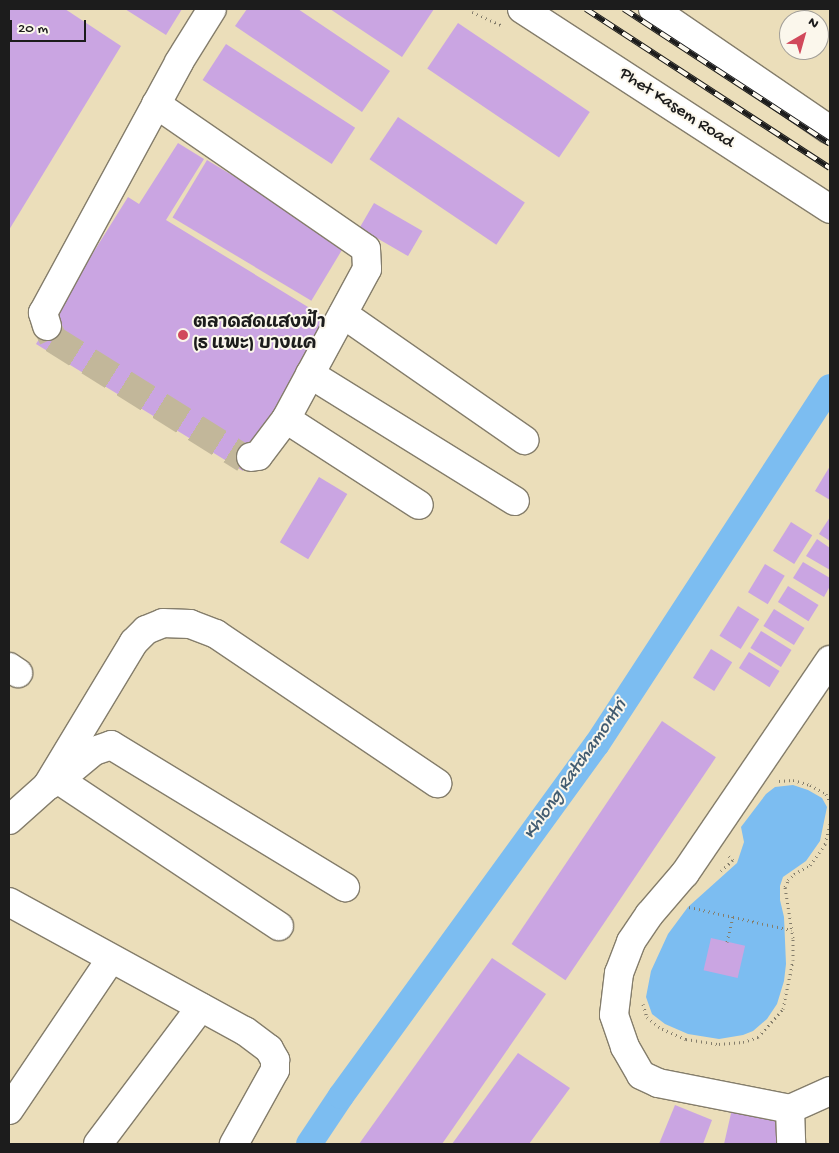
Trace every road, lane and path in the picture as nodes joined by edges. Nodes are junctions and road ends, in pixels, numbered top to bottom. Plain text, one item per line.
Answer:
1 (212, 9) edge
2 (653, 9) edge
3 (472, 12) dead end
4 (512, 18) edge
5 (156, 104) junction
6 (830, 130) edge
7 (830, 210) edge
8 (342, 314) junction
9 (47, 326) tunnel mouth
10 (310, 374) junction
11 (286, 419) junction
12 (524, 440) dead end
13 (251, 457) dead end
14 (515, 501) dead end
15 (419, 505) dead end
16 (830, 663) edge
17 (773, 782) dead end
18 (54, 783) junction
19 (437, 783) dead end
20 (830, 802) edge
21 (9, 820) edge
22 (830, 824) edge
23 (727, 854) dead end
24 (714, 876) dead end
25 (345, 886) dead end
26 (689, 900) dead end
27 (9, 902) edge
28 (734, 917) junction
29 (279, 926) dead end
30 (791, 930) junction
31 (727, 942) dead end
32 (111, 959) junction
33 (641, 998) dead end
34 (201, 1007) junction
35 (830, 1091) edge
36 (790, 1109) junction
37 (9, 1110) edge
38 (98, 1144) edge
39 (234, 1144) edge
40 (791, 1144) edge

1 - 5 street
2 - 6 street
3 - 4 path
4 - 7 street, Phet Kasem Road
5 - 8 street
5 - 9 street
8 - 10 street
8 - 12 street
10 - 11 street
10 - 14 street
11 - 13 street
11 - 15 street
16 - 36 street
17 - 20 path
18 - 19 street
18 - 21 street
18 - 25 street
18 - 29 street
22 - 30 path
23 - 24 path
26 - 28 path
27 - 32 street
28 - 30 path
28 - 31 path
30 - 33 path
32 - 34 street
32 - 37 street
34 - 38 street
34 - 39 street
35 - 36 street
36 - 40 street

